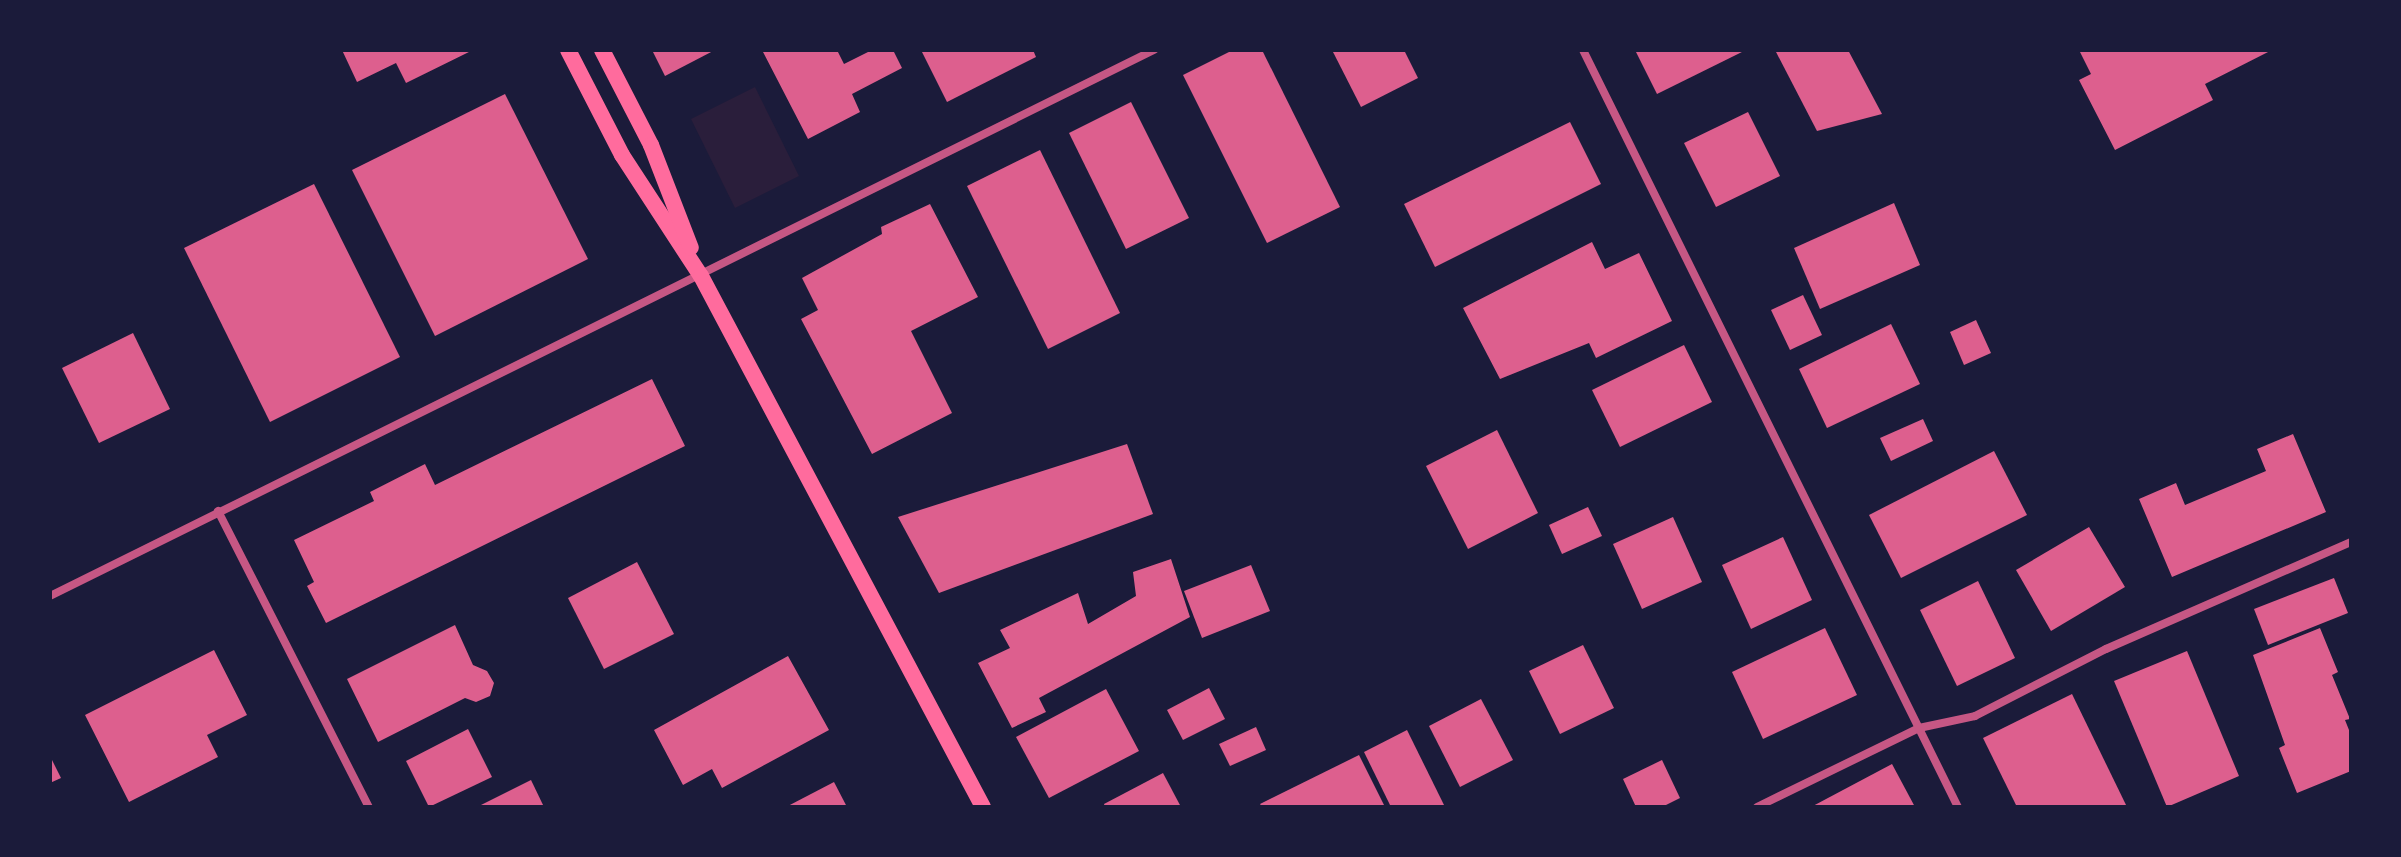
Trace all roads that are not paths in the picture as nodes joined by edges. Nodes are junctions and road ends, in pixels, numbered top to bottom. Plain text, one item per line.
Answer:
1 (568, 50) edge
2 (602, 50) edge
3 (1154, 50) edge
4 (1583, 50) edge
5 (701, 276) junction
6 (218, 511) junction
7 (2351, 542) edge
8 (50, 596) edge
9 (1919, 728) junction
10 (369, 807) edge
11 (983, 807) edge
12 (1757, 807) edge
13 (1958, 807) edge

1 - 5 main road
2 - 5 main road
3 - 5 street
4 - 9 street
5 - 6 street
5 - 11 main road
6 - 8 street
6 - 10 street
7 - 9 street
9 - 12 street
9 - 13 street

